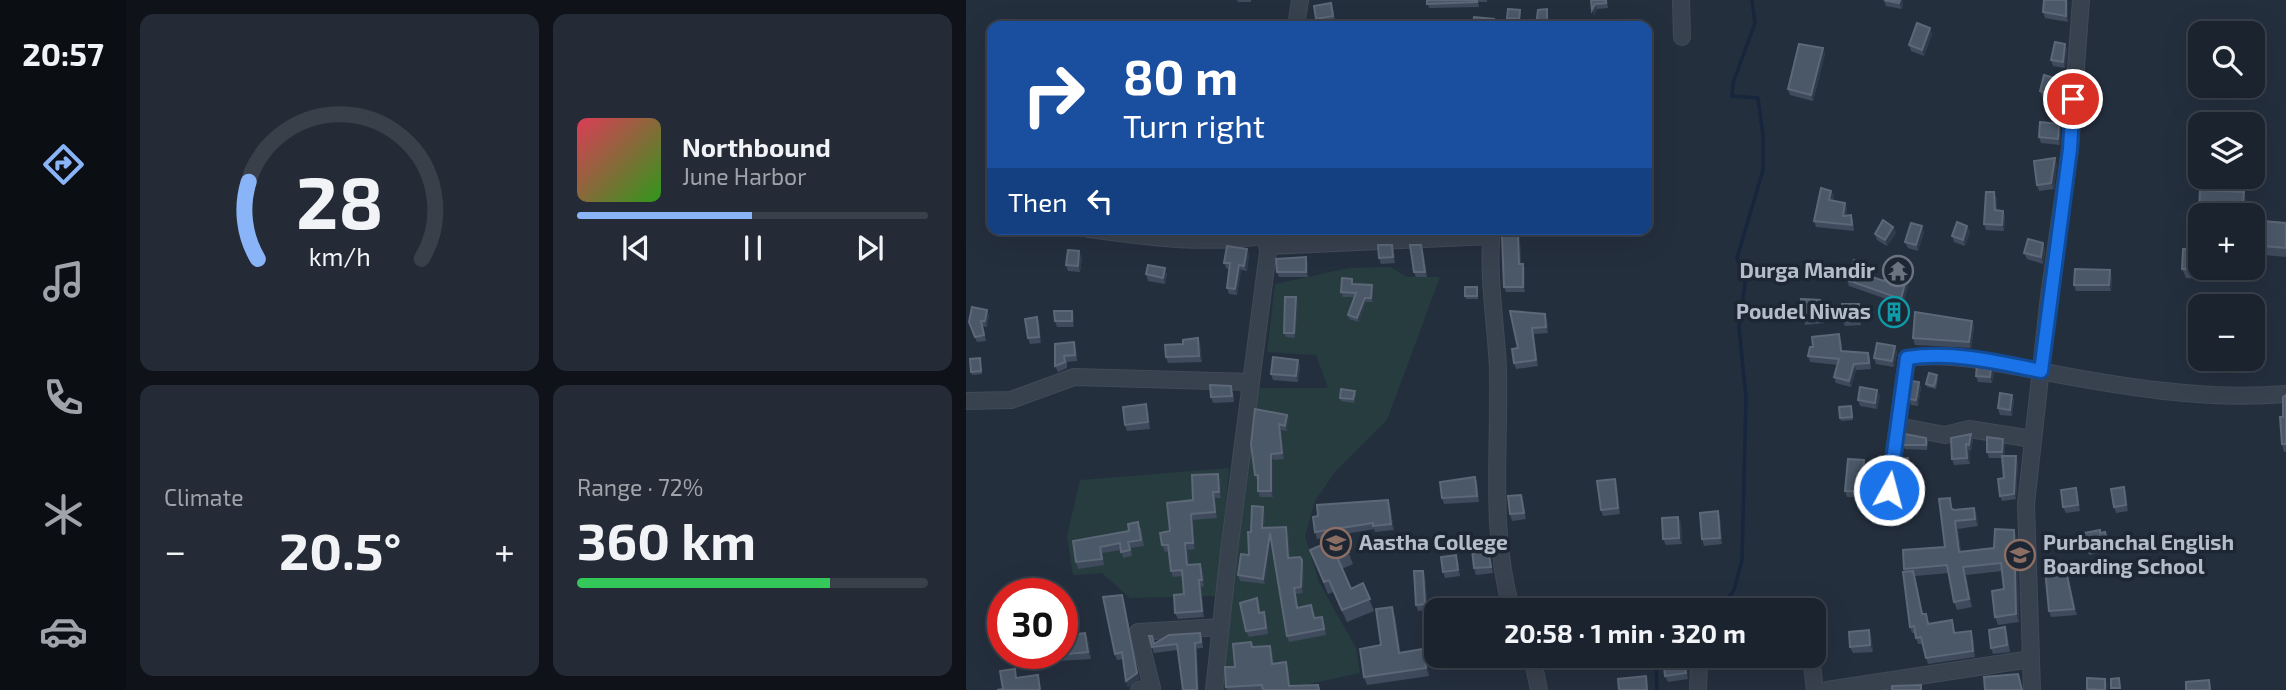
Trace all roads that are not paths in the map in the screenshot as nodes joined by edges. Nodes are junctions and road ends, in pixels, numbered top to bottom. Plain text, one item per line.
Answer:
1 (1300, 0) edge
2 (1681, 0) edge
3 (2081, 0) edge
4 (1297, 21) edge
5 (1682, 37) dead end
6 (1130, 235) edge
7 (1380, 235) edge
8 (1491, 235) edge
9 (1269, 237) edge
10 (2041, 371) junction
11 (1251, 382) junction
12 (2286, 394) edge
13 (966, 401) edge
14 (1898, 426) junction
15 (2034, 439) junction
16 (1889, 490) dead end
17 (1510, 598) edge
18 (1221, 628) junction
19 (2031, 659) junction
20 (1534, 668) edge
21 (1699, 668) edge
22 (1812, 668) edge
23 (1139, 690) edge
24 (1214, 690) edge
25 (1539, 690) edge
26 (1698, 690) edge
27 (1815, 690) edge
28 (1827, 690) edge
29 (2032, 690) edge

1 - 4 street
2 - 5 street
3 - 10 street
6 - 9 street
7 - 9 street
8 - 17 street
9 - 11 street
10 - 12 street
10 - 14 street
10 - 15 street
11 - 13 street
11 - 18 street
14 - 15 street
14 - 16 street
15 - 19 street
18 - 23 street
18 - 24 street
19 - 28 street
19 - 29 street
20 - 25 street
21 - 26 street
22 - 27 street

